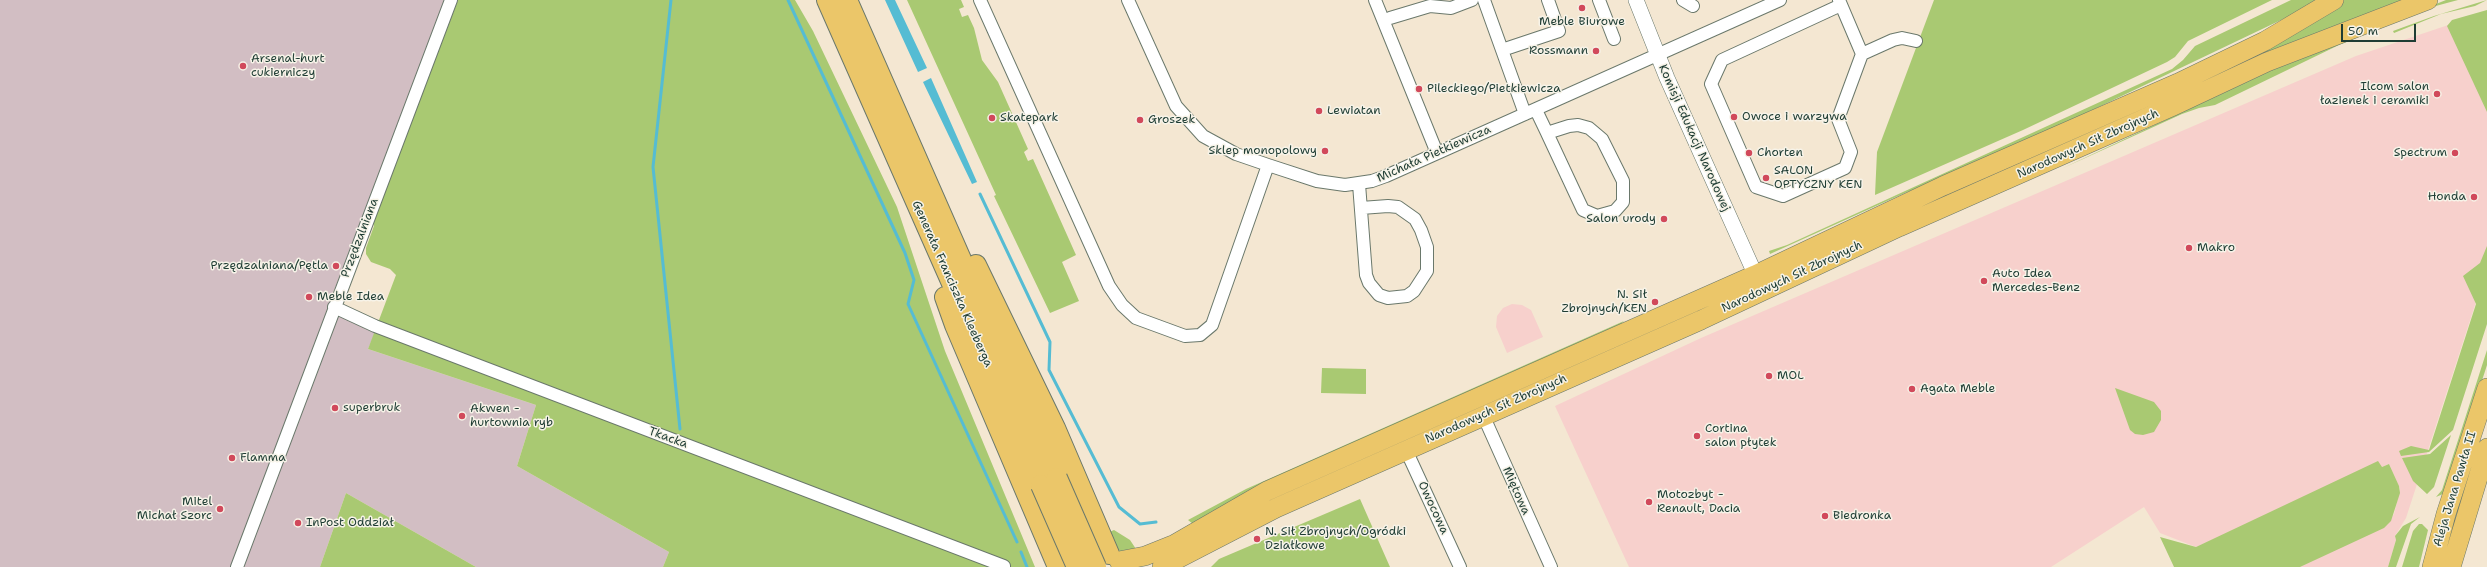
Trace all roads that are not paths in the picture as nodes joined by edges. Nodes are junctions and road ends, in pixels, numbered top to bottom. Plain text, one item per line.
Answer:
1 (450, 0) edge
2 (816, 0) edge
3 (827, 0) edge
4 (980, 0) edge
5 (1128, 0) edge
6 (1375, 0) edge
7 (1472, 0) edge
8 (1484, 0) edge
9 (1548, 0) edge
10 (1600, 0) edge
11 (1636, 0) edge
12 (1778, 0) edge
13 (2334, 0) edge
14 (2428, 0) edge
15 (849, 3) edge
16 (1434, 3) edge
17 (1840, 3) edge
18 (1390, 18) dead end
19 (1614, 40) dead end
20 (1916, 41) dead end
21 (1502, 50) junction
22 (1862, 54) junction
23 (1658, 56) junction
24 (863, 81) junction
25 (1531, 112) junction
26 (1547, 133) junction
27 (1437, 153) junction
28 (1268, 165) junction
29 (1358, 184) junction
30 (928, 186) junction
31 (1361, 208) junction
32 (921, 214) junction
33 (1833, 238) junction
34 (1840, 256) junction
35 (1755, 275) junction
36 (1762, 292) junction
37 (1682, 305) junction
38 (334, 307) junction
39 (1690, 325) junction
40 (2487, 388) edge
41 (1483, 415) junction
42 (2487, 448) edge
43 (1406, 450) junction
44 (1049, 481) junction
45 (1267, 491) junction
46 (1276, 508) junction
47 (2446, 514) junction
48 (2466, 519) junction
49 (1112, 562) edge
50 (1004, 566) edge
51 (237, 567) edge
52 (1058, 567) edge
53 (1065, 567) edge
54 (1077, 567) edge
55 (1162, 567) edge
56 (1460, 567) edge
57 (1551, 567) edge
58 (2432, 567) edge
59 (2451, 567) edge

1 - 38 street, Przędzalniana
2 - 24 highway
3 - 24 highway, Generała Franciszka Kleeberga
4 - 28 street
5 - 28 street, Michała Pietkiewicza
6 - 27 street
7 - 16 street
8 - 21 street
9 - 21 street
10 - 19 street
11 - 23 street, Komisji Edukacji Narodowej
12 - 23 street, Michała Pietkiewicza
13 - 33 main road, Narodowych Sił Zbrojnych
14 - 34 main road, Narodowych Sił Zbrojnych
15 - 30 highway, Generała Franciszka Kleeberga
16 - 18 street
17 - 22 street
17 - 22 street
20 - 22 street
21 - 25 street
23 - 25 street, Michała Pietkiewicza
23 - 35 street, Komisji Edukacji Narodowej
24 - 32 highway, Generała Franciszka Kleeberga
25 - 26 street
25 - 27 street, Michała Pietkiewicza
26 - 26 street
27 - 29 street, Michała Pietkiewicza
28 - 29 street, Michała Pietkiewicza
29 - 31 street
30 - 44 highway, Generała Franciszka Kleeberga
30 - 49 highway
31 - 31 street
32 - 44 highway, Generała Franciszka Kleeberga
32 - 52 highway
33 - 34 main road
33 - 35 main road, Narodowych Sił Zbrojnych
34 - 36 main road, Narodowych Sił Zbrojnych
35 - 36 street, Komisji Edukacji Narodowej
35 - 37 main road, Narodowych Sił Zbrojnych
36 - 39 main road, Narodowych Sił Zbrojnych
37 - 39 main road
37 - 45 main road, Narodowych Sił Zbrojnych
38 - 50 street, Tkacka
38 - 51 street, Przędzalniana
39 - 41 main road, Narodowych Sił Zbrojnych
40 - 47 main road, Aleja Jana Pawła II
41 - 43 main road, Narodowych Sił Zbrojnych
41 - 57 street, Miętowa
42 - 48 main road, Aleja Jana Pawła II
43 - 46 main road, Narodowych Sił Zbrojnych
43 - 56 street, Owocowa
44 - 49 highway, Generała Franciszka Kleeberga, bridge
44 - 54 highway, Generała Franciszka Kleeberga, bridge
45 - 46 main road
45 - 49 main road, Narodowych Sił Zbrojnych
46 - 55 main road, Narodowych Sił Zbrojnych
47 - 48 main road
47 - 58 main road, Aleja Jana Pawła II
48 - 59 main road, Aleja Jana Pawła II
49 - 53 main road, Narodowych Sił Zbrojnych

